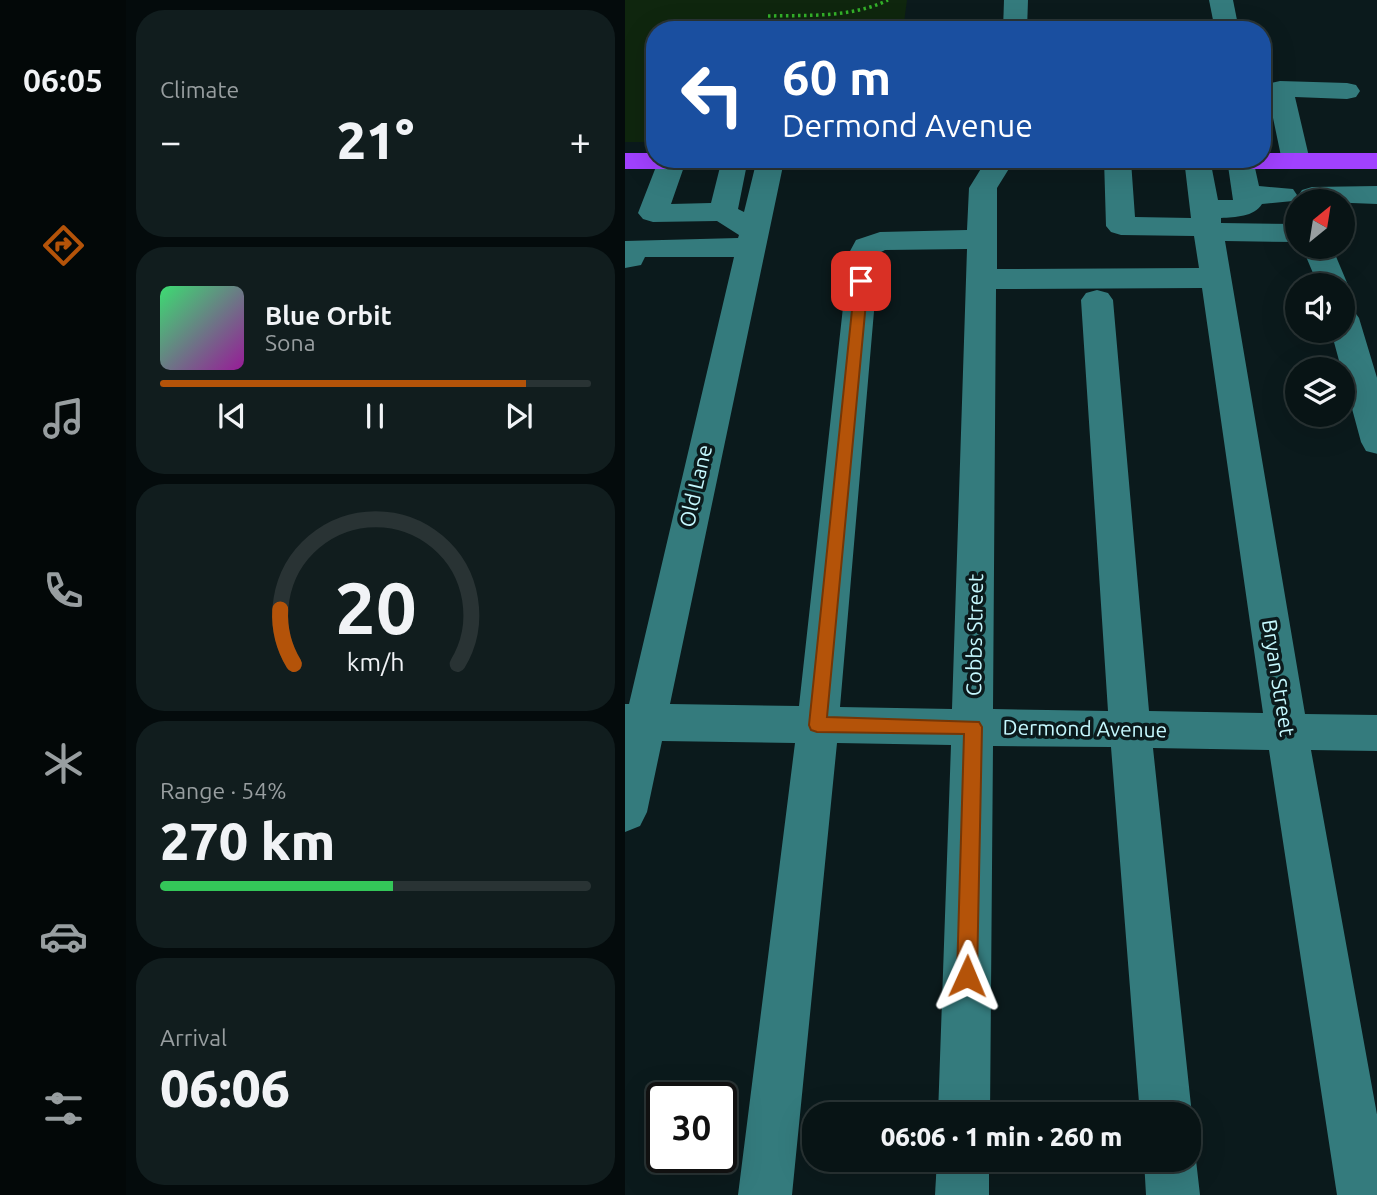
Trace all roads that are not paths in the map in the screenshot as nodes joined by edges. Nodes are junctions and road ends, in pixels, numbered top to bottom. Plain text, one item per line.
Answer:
1 (1016, 0) edge
2 (1221, 0) edge
3 (1015, 21) edge
4 (1225, 21) edge
5 (1347, 90) dead end
6 (1271, 160) edge
7 (625, 161) edge
8 (646, 161) edge
9 (1296, 161) junction
10 (1370, 161) edge
11 (669, 168) edge
12 (733, 168) edge
13 (768, 168) edge
14 (995, 168) edge
15 (1117, 168) edge
16 (1198, 168) edge
17 (1249, 168) edge
18 (1247, 195) junction
19 (1283, 195) dead end
20 (1355, 195) edge
21 (1375, 195) edge
22 (723, 212) junction
23 (1207, 223) junction
24 (1121, 226) junction
25 (1285, 232) edge
26 (752, 239) junction
27 (982, 239) junction
28 (1169, 254) dead end
29 (625, 258) edge
30 (1215, 278) junction
31 (981, 279) junction
32 (1097, 300) dead end
33 (1350, 343) edge
34 (1377, 442) edge
35 (634, 722) edge
36 (817, 725) junction
37 (973, 727) junction
38 (1130, 730) junction
39 (1287, 732) junction
40 (1377, 733) edge
41 (625, 812) edge
42 (964, 1102) edge
43 (1165, 1102) edge
44 (963, 1172) edge
45 (1171, 1172) edge
46 (765, 1195) edge
47 (962, 1195) edge
48 (1173, 1195) edge
49 (1364, 1195) edge

1 - 3 street
2 - 4 street
5 - 9 street
6 - 9 highway
7 - 8 highway
9 - 10 highway
10 - 21 street
11 - 22 street
12 - 22 street
13 - 26 street, Old Lane
14 - 27 street, Cobbs Street
15 - 24 street
16 - 23 street, Bryan Street
17 - 18 street
18 - 19 street
18 - 23 street
20 - 21 street
22 - 26 street
23 - 24 street
23 - 25 street
23 - 30 street, Bryan Street
24 - 28 street
26 - 29 street
26 - 35 street, Old Lane
27 - 31 street, Cobbs Street
27 - 36 street
30 - 31 street
30 - 39 street, Bryan Street
31 - 37 street, Cobbs Street
32 - 38 street
33 - 34 street
35 - 36 street, Dermond Avenue
35 - 41 street, Old Lane
36 - 37 street, Dermond Avenue
36 - 46 street
37 - 38 street, Dermond Avenue
37 - 42 street, Cobbs Street
38 - 39 street, Dermond Avenue
38 - 43 street
39 - 40 street, Dermond Avenue
39 - 49 street, Bryan Street
44 - 47 street
45 - 48 street

